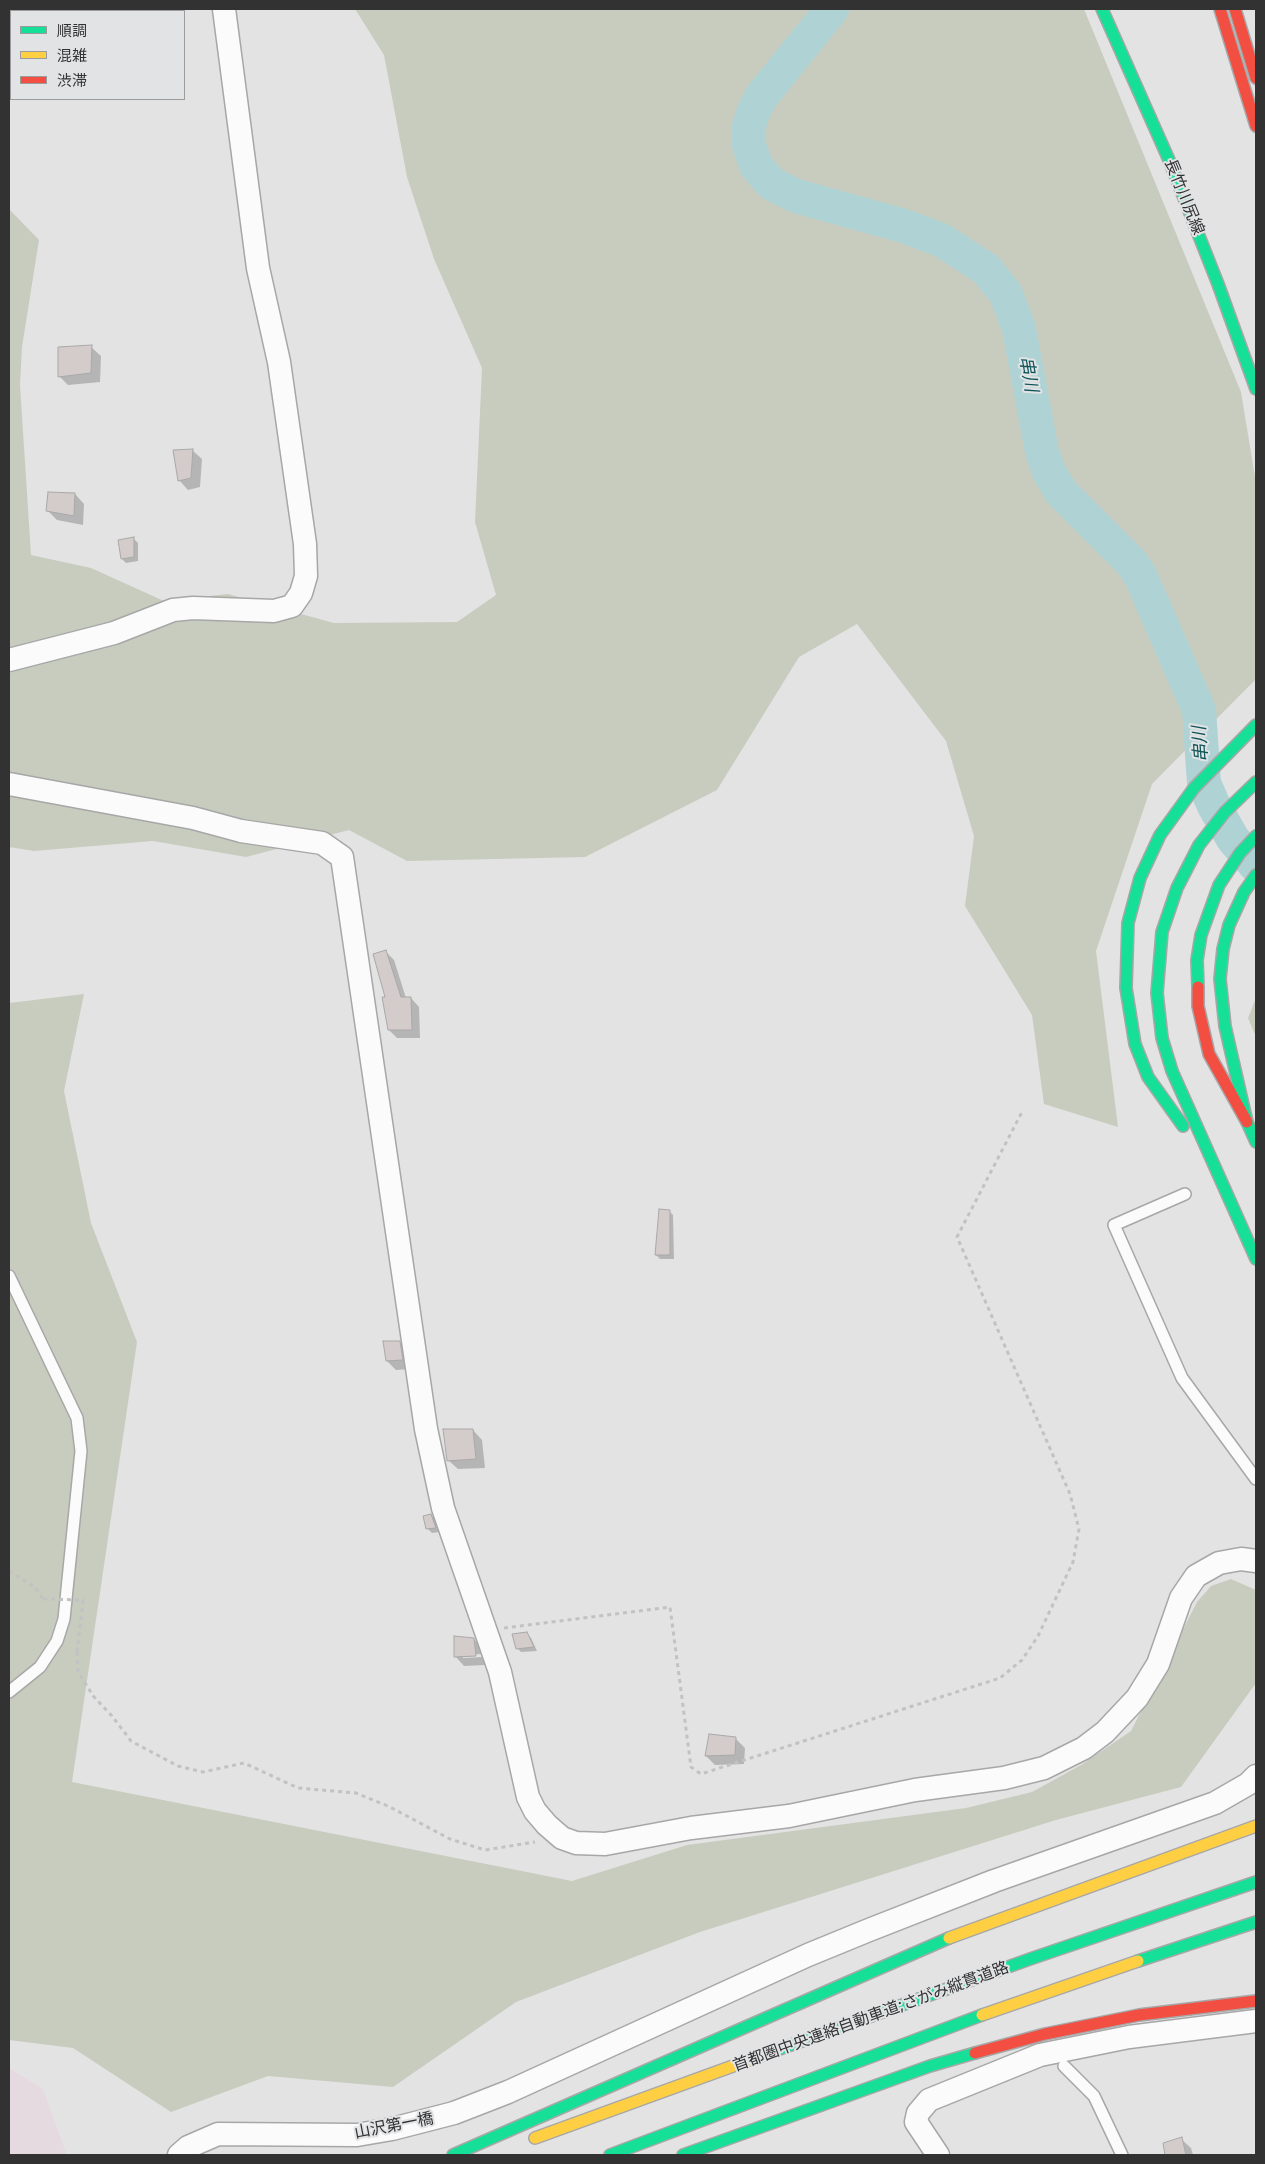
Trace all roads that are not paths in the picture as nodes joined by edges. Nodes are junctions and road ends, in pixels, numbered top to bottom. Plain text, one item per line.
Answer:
1 (224, 9) edge
2 (1102, 9) edge
3 (1220, 9) edge
4 (1235, 9) edge
5 (1256, 78) edge
6 (1256, 126) edge
7 (1256, 389) edge
8 (9, 660) edge
9 (1256, 725) edge
10 (1256, 782) edge
11 (9, 784) edge
12 (1256, 836) edge
13 (1256, 875) edge
14 (1248, 1122) junction
15 (1256, 1142) edge
16 (1216, 1172) junction
17 (1185, 1194) dead end
18 (1256, 1260) edge
19 (9, 1276) edge
20 (1256, 1480) edge
21 (1256, 1561) edge
22 (9, 1692) edge
23 (1256, 1776) edge
24 (1256, 1826) edge
25 (1256, 1882) edge
26 (1256, 1922) edge
27 (1256, 2001) edge
28 (1256, 2020) edge
29 (1064, 2066) dead end
30 (524, 2142) dead end
31 (179, 2155) edge
32 (453, 2155) edge
33 (610, 2155) edge
34 (683, 2155) edge
35 (938, 2155) edge
36 (1122, 2155) edge

1 - 8 street
2 - 7 main road, 長竹川尻線
3 - 6 main road
4 - 5 main road
9 - 16 main road
10 - 16 main road
11 - 21 street
12 - 14 main road
13 - 14 main road
14 - 15 main road
16 - 18 main road
17 - 20 lane
19 - 22 lane
23 - 31 street, 山沢第一橋
24 - 32 main road
25 - 30 main road, 首都圏中央連絡自動車道;さがみ縦貫道路
26 - 33 main road
27 - 34 main road
28 - 35 street
29 - 36 lane

